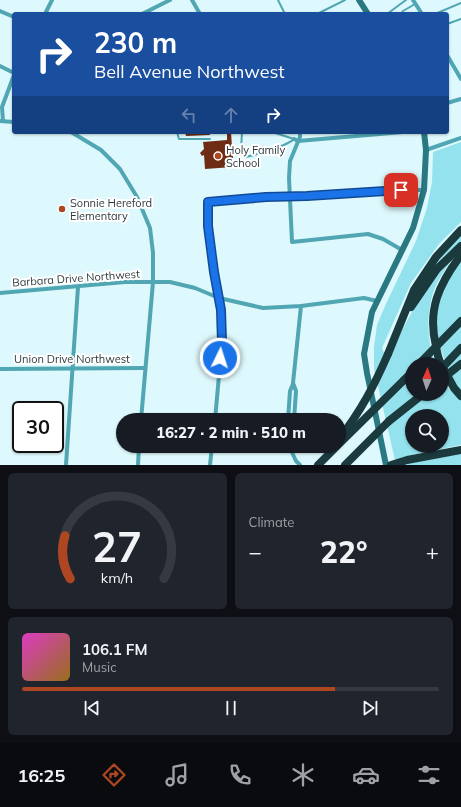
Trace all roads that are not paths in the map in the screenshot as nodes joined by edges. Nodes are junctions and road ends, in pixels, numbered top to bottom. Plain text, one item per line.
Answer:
1 (52, 0) edge
2 (170, 0) edge
3 (192, 0) edge
4 (278, 0) edge
5 (345, 0) edge
6 (359, 0) edge
7 (406, 0) edge
8 (414, 2) edge
9 (461, 3) edge
10 (0, 11) edge
11 (46, 12) edge
12 (146, 12) edge
13 (199, 12) edge
14 (284, 12) edge
15 (321, 12) edge
16 (367, 12) edge
17 (390, 12) edge
18 (402, 12) edge
19 (421, 12) edge
20 (440, 12) edge
21 (12, 15) edge
22 (461, 19) edge
23 (449, 23) edge
24 (449, 58) edge
25 (0, 66) edge
26 (12, 73) edge
27 (461, 79) edge
28 (12, 80) edge
29 (461, 100) edge
30 (449, 102) edge
31 (1, 121) edge
32 (12, 122) edge
33 (73, 134) edge
34 (178, 134) edge
35 (242, 134) edge
36 (278, 134) edge
37 (299, 134) edge
38 (376, 134) edge
39 (424, 134) edge
40 (461, 138) edge
41 (210, 139) dead end
42 (296, 140) junction
43 (426, 150) junction
44 (424, 190) junction
45 (290, 197) junction
46 (461, 230) edge
47 (461, 246) edge
48 (402, 250) junction
49 (461, 255) edge
50 (152, 282) junction
51 (78, 287) junction
52 (0, 293) edge
53 (219, 298) junction
54 (376, 301) junction
55 (301, 306) junction
56 (402, 319) junction
57 (461, 321) edge
58 (461, 348) edge
59 (426, 357) edge
60 (438, 357) edge
61 (449, 359) edge
62 (461, 364) edge
63 (72, 368) junction
64 (145, 368) junction
65 (0, 369) edge
66 (449, 373) edge
67 (405, 379) edge
68 (449, 379) edge
69 (293, 383) junction
70 (461, 396) edge
71 (409, 401) edge
72 (414, 401) edge
73 (142, 413) edge
74 (215, 413) edge
75 (288, 413) edge
76 (294, 413) edge
77 (389, 421) junction
78 (346, 430) edge
79 (346, 437) edge
80 (461, 450) edge
81 (139, 453) edge
82 (211, 453) edge
83 (293, 453) edge
84 (327, 453) edge
85 (330, 453) edge
86 (66, 465) edge
87 (138, 465) edge
88 (210, 465) edge
89 (300, 465) edge
90 (318, 465) edge
91 (345, 465) edge
92 (386, 465) edge
93 (391, 465) edge

1 - 11 street
2 - 12 street
3 - 13 street
4 - 14 lane
5 - 15 lane
6 - 16 main road
7 - 17 lane
8 - 18 lane
8 - 19 street
9 - 20 lane
10 - 21 street
22 - 23 lane
24 - 27 street
25 - 26 street
28 - 31 street
29 - 30 street
31 - 32 street
33 - 50 street
34 - 41 lane
35 - 42 lane
36 - 42 lane
37 - 42 street
38 - 42 street
39 - 43 main road
40 - 43 street
42 - 45 street
43 - 44 main road
44 - 45 street
44 - 48 main road
45 - 48 street
45 - 53 street
46 - 56 highway
47 - 56 highway
48 - 54 main road
49 - 60 highway
50 - 51 street, Barbara Drive Northwest
50 - 53 street, Barbara Drive Northwest
50 - 64 street
51 - 52 street, Barbara Drive Northwest
51 - 63 street
53 - 55 street, Barbara Drive Northwest
53 - 74 street
54 - 55 street, Barbara Drive Northwest
54 - 92 main road
55 - 69 street
56 - 78 highway, bridge
57 - 59 highway, bridge
58 - 61 highway, bridge
62 - 66 highway, bridge
63 - 64 street, Union Drive Northwest
63 - 65 street, Union Drive Northwest
63 - 86 street
64 - 73 street
67 - 79 highway, bridge
68 - 70 highway
69 - 75 street
69 - 76 street
71 - 77 highway
72 - 77 highway
77 - 91 highway, bridge
80 - 93 highway
81 - 87 street
82 - 88 street
83 - 89 street
84 - 90 highway
85 - 90 highway

